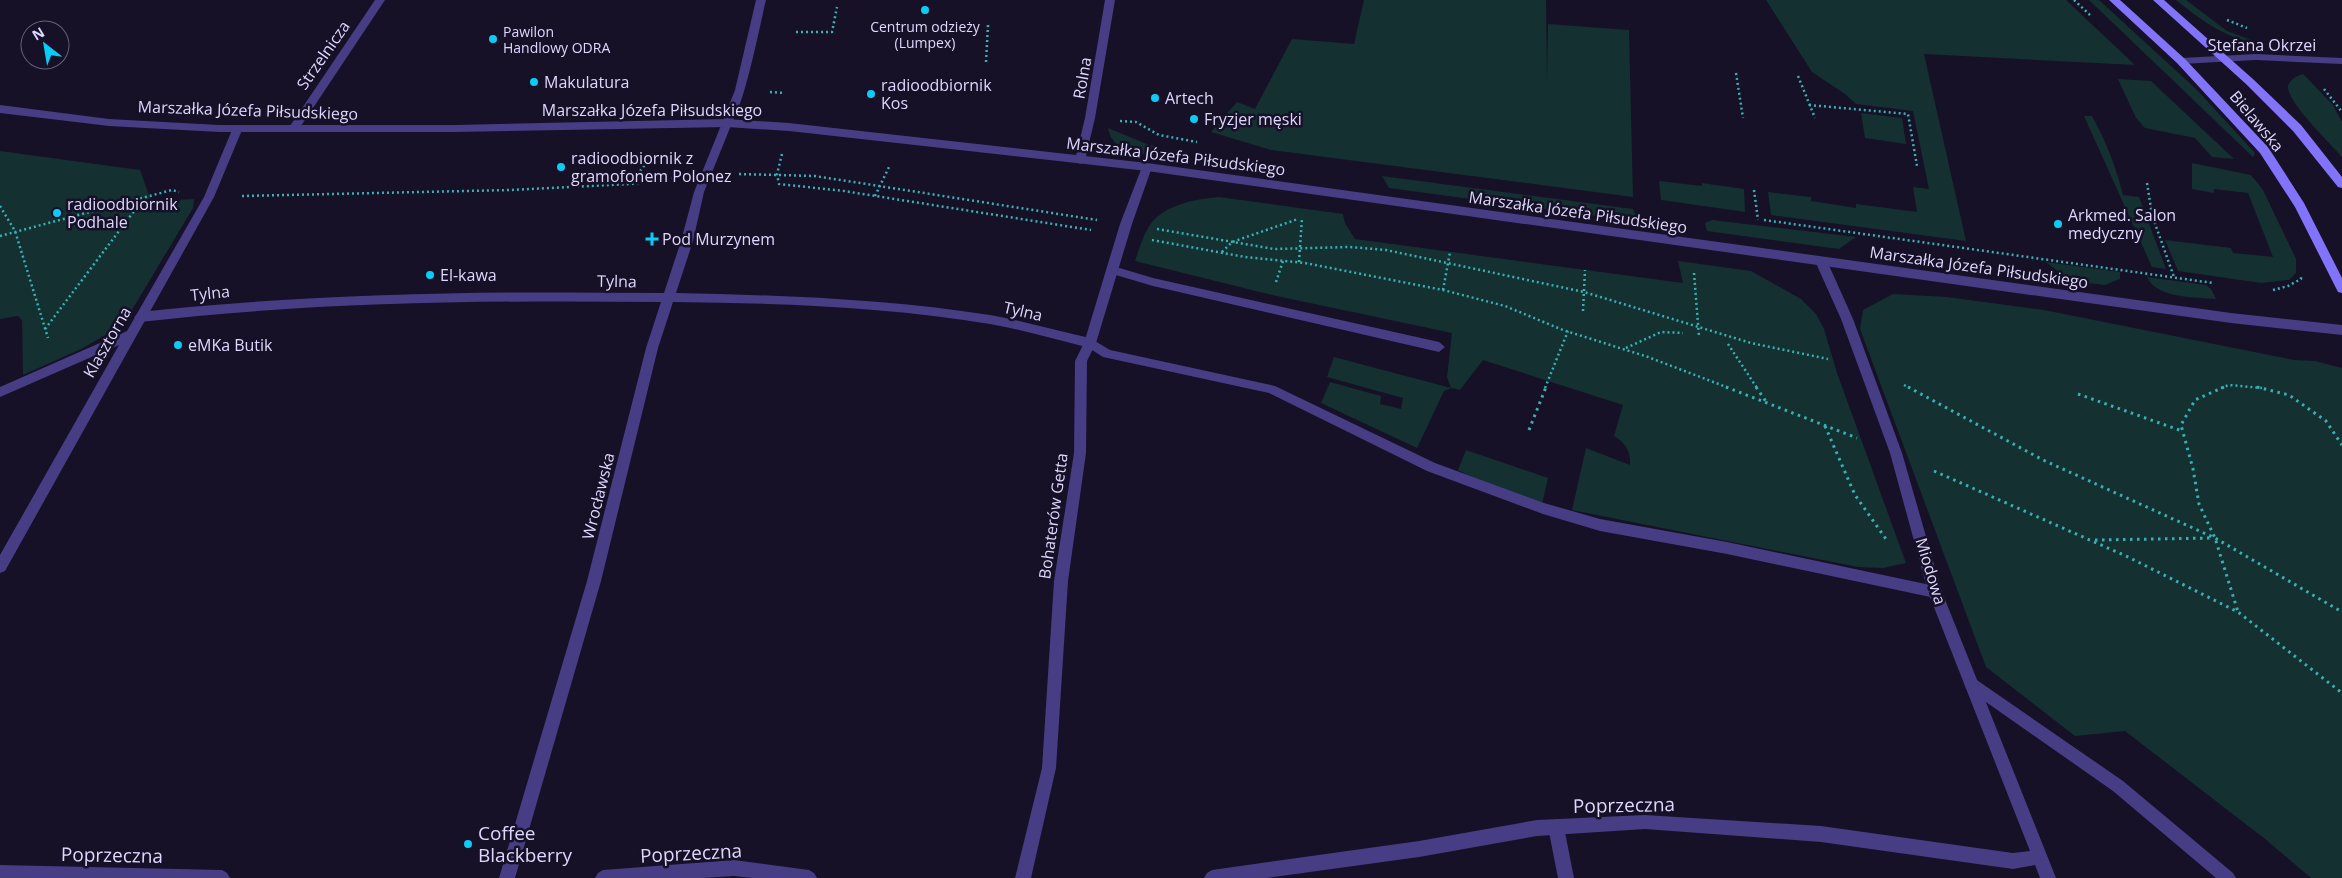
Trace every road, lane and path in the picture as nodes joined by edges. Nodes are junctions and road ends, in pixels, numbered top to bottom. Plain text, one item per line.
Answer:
1 (380, 0) edge
2 (761, 0) edge
3 (1110, 0) edge
4 (2114, 0) edge
5 (2158, 0) edge
6 (837, 7) dead end
7 (988, 25) dead end
8 (796, 32) dead end
9 (2223, 59) junction
10 (2342, 61) edge
11 (986, 62) dead end
12 (2181, 62) junction
13 (1736, 73) dead end
14 (1798, 76) dead end
15 (2322, 88) dead end
16 (1809, 105) junction
17 (0, 109) edge
18 (2342, 112) edge
19 (1743, 118) dead end
20 (1815, 118) dead end
21 (727, 123) junction
22 (293, 129) junction
23 (237, 130) junction
24 (784, 146) dead end
25 (658, 147) dead end
26 (1080, 160) junction
27 (890, 166) dead end
28 (1917, 166) dead end
29 (1147, 168) junction
30 (777, 174) junction
31 (706, 175) junction
32 (2147, 183) dead end
33 (631, 184) junction
34 (2342, 184) edge
35 (880, 187) junction
36 (1754, 190) dead end
37 (875, 196) junction
38 (209, 197) junction
39 (145, 198) junction
40 (0, 206) edge
41 (1102, 220) dead end
42 (1758, 220) dead end
43 (1148, 228) dead end
44 (15, 231) junction
45 (1123, 235) junction
46 (0, 236) edge
47 (1232, 242) junction
48 (1300, 249) junction
49 (1222, 252) junction
50 (1450, 252) dead end
51 (1821, 261) junction
52 (1299, 262) junction
53 (1448, 263) junction
54 (2301, 269) dead end
55 (1113, 270) junction
56 (1585, 270) dead end
57 (1694, 272) dead end
58 (2174, 276) dead end
59 (2342, 289) edge
60 (1443, 290) junction
61 (2264, 291) dead end
62 (1584, 292) junction
63 (667, 298) junction
64 (1582, 311) dead end
65 (140, 317) junction
66 (1698, 327) junction
67 (45, 329) junction
68 (2342, 330) edge
69 (1568, 331) junction
70 (1683, 333) dead end
71 (130, 335) junction
72 (1700, 337) dead end
73 (1090, 343) junction
74 (1728, 344) dead end
75 (1439, 347) dead end
76 (1625, 349) junction
77 (1834, 360) dead end
78 (1862, 364) junction
79 (57, 367) junction
80 (0, 392) edge
81 (2078, 394) dead end
82 (1768, 403) junction
83 (1825, 425) junction
84 (1529, 430) dead end
85 (2183, 431) junction
86 (2342, 445) edge
87 (1896, 453) junction
88 (2215, 538) junction
89 (2092, 540) junction
90 (1889, 543) dead end
91 (0, 567) edge
92 (1935, 592) junction
93 (2238, 612) junction
94 (2342, 612) edge
95 (1971, 683) junction
96 (2342, 693) edge
97 (1556, 827) junction
98 (2039, 857) junction
99 (0, 872) edge
100 (222, 878) edge
101 (507, 878) edge
102 (604, 878) edge
103 (809, 878) edge
104 (1023, 878) edge
105 (1212, 878) edge
106 (1566, 878) edge
107 (2048, 878) edge
108 (2228, 878) edge

1 - 22 street, Strzelnicza
2 - 21 street, Wrocławska
3 - 26 street, Rolna
4 - 12 main road, Bielawska
5 - 9 main road, Bielawska
6 - 8 path
7 - 11 path
9 - 10 street, Stefana Okrzei
9 - 12 street, Stefana Okrzei
9 - 34 main road, Bielawska
12 - 59 main road, Bielawska
13 - 19 path
14 - 16 path
15 - 18 path
16 - 20 path
16 - 28 path
17 - 23 street, Marszałka Józefa Piłsudskiego
21 - 22 street, Marszałka Józefa Piłsudskiego
21 - 26 street, Marszałka Józefa Piłsudskiego
21 - 31 street, Wrocławska
22 - 23 street, Marszałka Józefa Piłsudskiego
23 - 38 street, Klasztorna
24 - 30 path
25 - 33 path
26 - 29 street, Marszałka Józefa Piłsudskiego
27 - 35 path
29 - 45 street, Bohaterów Getta
29 - 51 street, Marszałka Józefa Piłsudskiego
30 - 31 path
30 - 35 path
30 - 37 path
31 - 33 path
31 - 63 street, Wrocławska
32 - 58 path
33 - 38 path
35 - 37 path
35 - 41 path
36 - 42 path
37 - 45 path
38 - 39 path
38 - 65 street, Klasztorna
39 - 44 path
39 - 67 path
40 - 44 path
43 - 47 path
44 - 46 path
44 - 67 path
45 - 49 path
45 - 55 street, Bohaterów Getta
47 - 48 path
47 - 48 path
47 - 49 path
48 - 52 path
48 - 53 path
49 - 52 path
50 - 53 path
51 - 68 street, Marszałka Józefa Piłsudskiego
51 - 78 street, Miodowa
52 - 60 path
53 - 60 path
53 - 62 path
54 - 61 path
55 - 73 street, Bohaterów Getta
55 - 75 street
56 - 62 path
57 - 66 path
60 - 69 path
62 - 64 path
62 - 66 path
63 - 65 street, Tylna
63 - 73 street, Tylna
63 - 101 street, Wrocławska
65 - 71 street, Klasztorna
66 - 72 path
66 - 77 path
67 - 79 path
69 - 76 path
69 - 84 path
70 - 76 path
71 - 79 street
71 - 91 street, Klasztorna
73 - 92 street, Tylna
73 - 104 street, Bohaterów Getta
74 - 82 path
76 - 82 path
78 - 87 street, Miodowa
78 - 88 path
79 - 80 street
81 - 85 path
82 - 83 path
83 - 87 path
83 - 90 path
85 - 86 path
85 - 88 path
87 - 89 path
87 - 92 street, Miodowa
88 - 89 path
88 - 93 path
88 - 94 path
89 - 93 path
92 - 95 street, Miodowa
93 - 96 path
95 - 98 street, Miodowa
95 - 108 street
97 - 98 street, Poprzeczna
97 - 105 street, Poprzeczna
97 - 106 street
98 - 107 street, Miodowa
99 - 100 street, Poprzeczna
102 - 103 street, Poprzeczna

